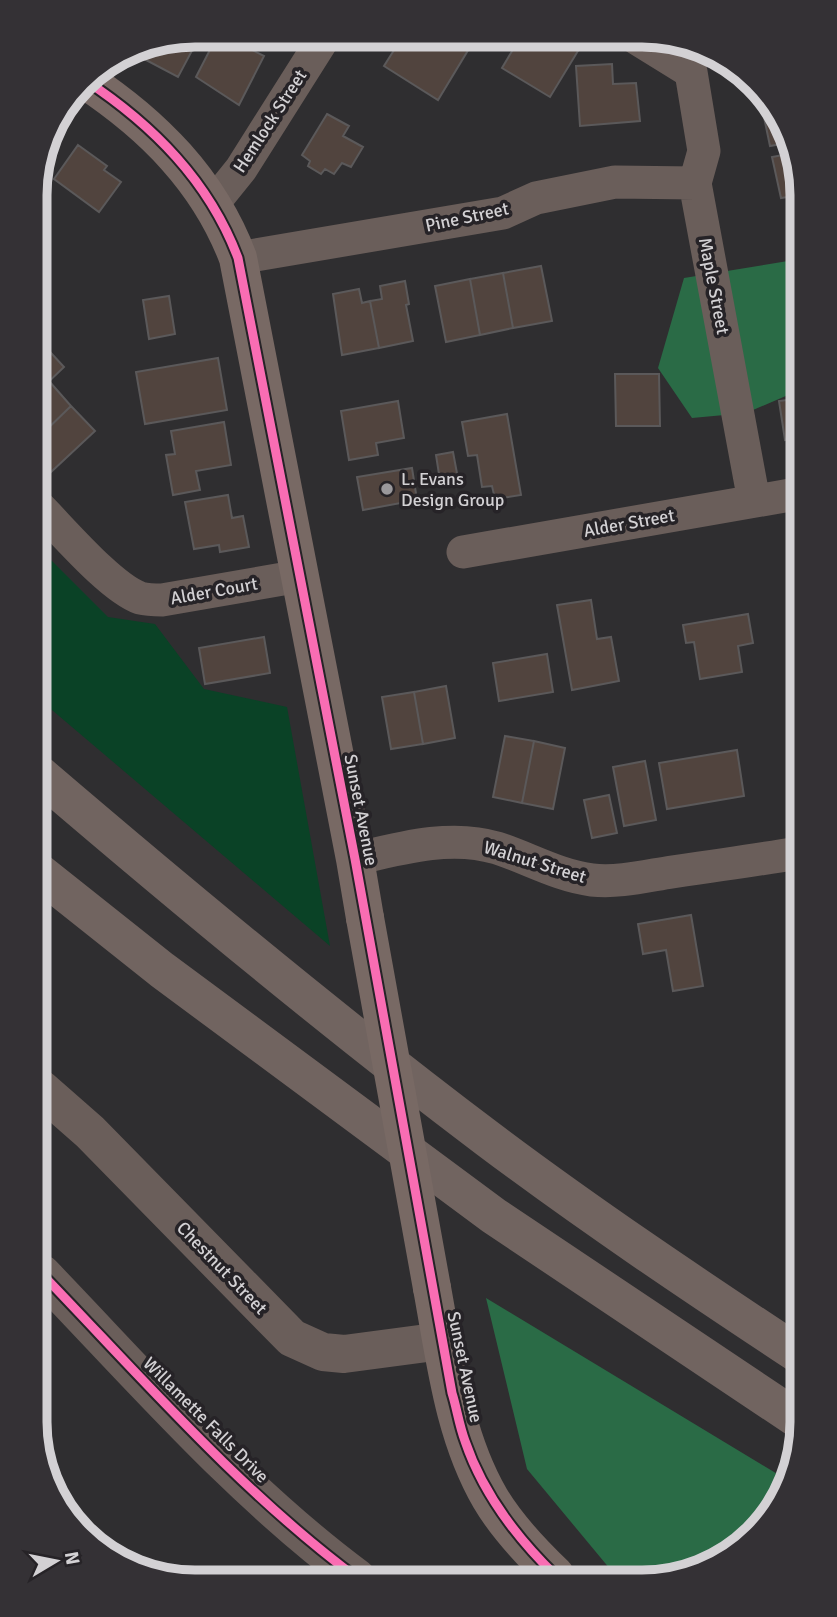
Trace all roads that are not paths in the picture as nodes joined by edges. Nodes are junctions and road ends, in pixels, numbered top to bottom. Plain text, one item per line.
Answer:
1 (318, 48) edge
2 (652, 48) edge
3 (95, 87) edge
4 (695, 183) junction
5 (212, 205) junction
6 (238, 258) junction
7 (790, 495) edge
8 (754, 501) junction
9 (47, 515) edge
10 (463, 552) dead end
11 (300, 576) junction
12 (47, 781) edge
13 (355, 859) junction
14 (789, 859) edge
15 (47, 879) edge
16 (47, 1094) edge
17 (47, 1279) edge
18 (442, 1341) junction
19 (789, 1348) edge
20 (789, 1413) edge
21 (348, 1570) edge
22 (549, 1570) edge

1 - 5 street, Hemlock Street
2 - 4 street, Maple Street
3 - 5 main road, Sunset Avenue
4 - 6 street, Pine Street
4 - 8 street, Maple Street
5 - 6 main road, Sunset Avenue
6 - 11 main road, Sunset Avenue
7 - 8 street, Alder Street
8 - 10 street, Alder Street
9 - 11 street, Alder Court
11 - 13 main road, Sunset Avenue
12 - 19 highway
13 - 14 street, Walnut Street
13 - 18 main road, Sunset Avenue, bridge
15 - 20 highway
16 - 18 street, Chestnut Street
17 - 21 street, Willamette Falls Drive
18 - 22 main road, Sunset Avenue

